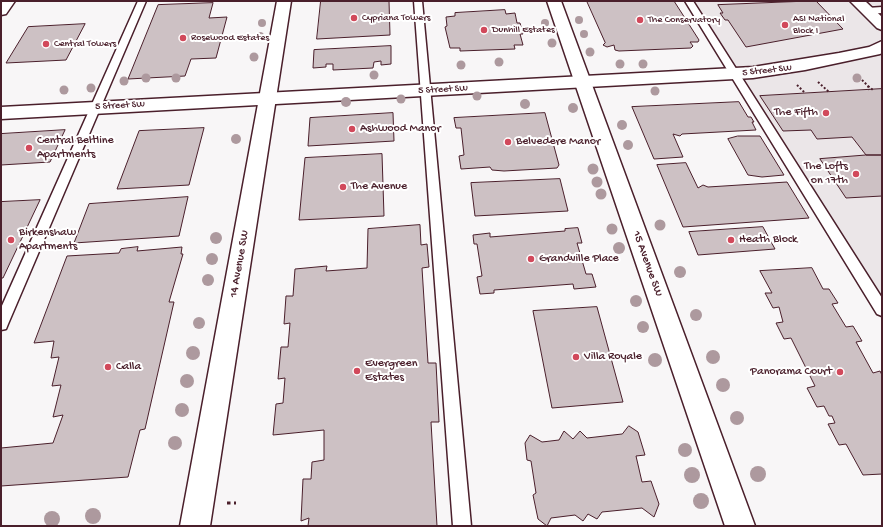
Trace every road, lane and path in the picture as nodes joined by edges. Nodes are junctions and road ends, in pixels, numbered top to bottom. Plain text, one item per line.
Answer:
1 (8, 1) edge
2 (142, 1) edge
3 (284, 1) edge
4 (418, 1) edge
5 (554, 1) edge
6 (690, 1) edge
7 (869, 7) edge
8 (1, 11) edge
9 (882, 25) edge
10 (882, 46) edge
11 (735, 74) junction
12 (862, 80) dead end
13 (818, 82) dead end
14 (582, 83) junction
15 (796, 84) dead end
16 (868, 86) junction
17 (801, 90) junction
18 (868, 90) dead end
19 (873, 90) dead end
20 (426, 91) junction
21 (829, 92) dead end
22 (800, 93) dead end
23 (805, 93) dead end
24 (269, 99) junction
25 (95, 108) junction
26 (1, 112) edge
27 (882, 310) edge
28 (1, 324) edge
29 (227, 503) dead end
30 (236, 503) dead end
31 (195, 526) edge
32 (462, 526) edge
33 (740, 526) edge

1 - 8 street
2 - 25 lane
3 - 24 street, 14 Avenue SW
4 - 20 lane
5 - 14 street, 15 Avenue SW
6 - 11 lane
7 - 9 street
10 - 11 street, 5 Street SW
11 - 14 street, 5 Street SW
11 - 27 lane
12 - 16 path
13 - 21 path
14 - 20 street, 5 Street SW
14 - 33 street, 15 Avenue SW
15 - 17 path
16 - 18 path
16 - 19 path
17 - 22 path
17 - 23 path
20 - 24 street, 5 Street SW
20 - 32 lane
24 - 25 street, 5 Street SW
24 - 31 street, 14 Avenue SW
25 - 26 street, 5 Street SW
25 - 28 lane
29 - 30 path

